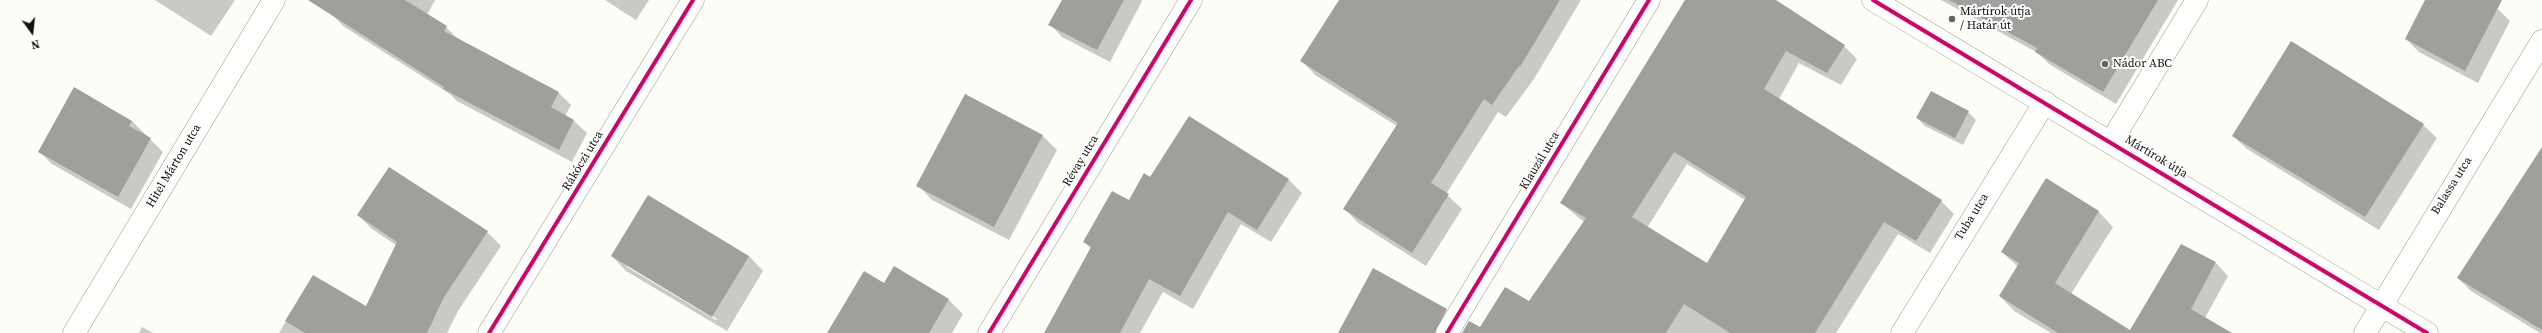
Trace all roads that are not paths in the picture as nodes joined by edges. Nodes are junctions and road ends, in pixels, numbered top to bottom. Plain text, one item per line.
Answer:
1 (274, 0) edge
2 (693, 0) edge
3 (1191, 0) edge
4 (1649, 0) edge
5 (1873, 0) edge
6 (2197, 0) edge
7 (2542, 41) edge
8 (2045, 102) junction
9 (2111, 142) junction
10 (2381, 305) junction
11 (74, 333) edge
12 (489, 333) edge
13 (989, 333) edge
14 (1447, 333) edge
15 (1902, 333) edge
16 (2365, 333) edge
17 (2427, 333) edge

1 - 11 street, Hitel Márton utca
2 - 12 street, Rákóczi utca
3 - 13 street, Révay utca
4 - 14 street, Klauzál utca
5 - 8 street, Mártírok útja
6 - 9 street
7 - 10 street, Balassa utca
8 - 9 street, Mártírok útja
8 - 15 street, Tuba utca
9 - 10 street, Mártírok útja
10 - 16 street, Balassa utca
10 - 17 street, Mártírok útja

